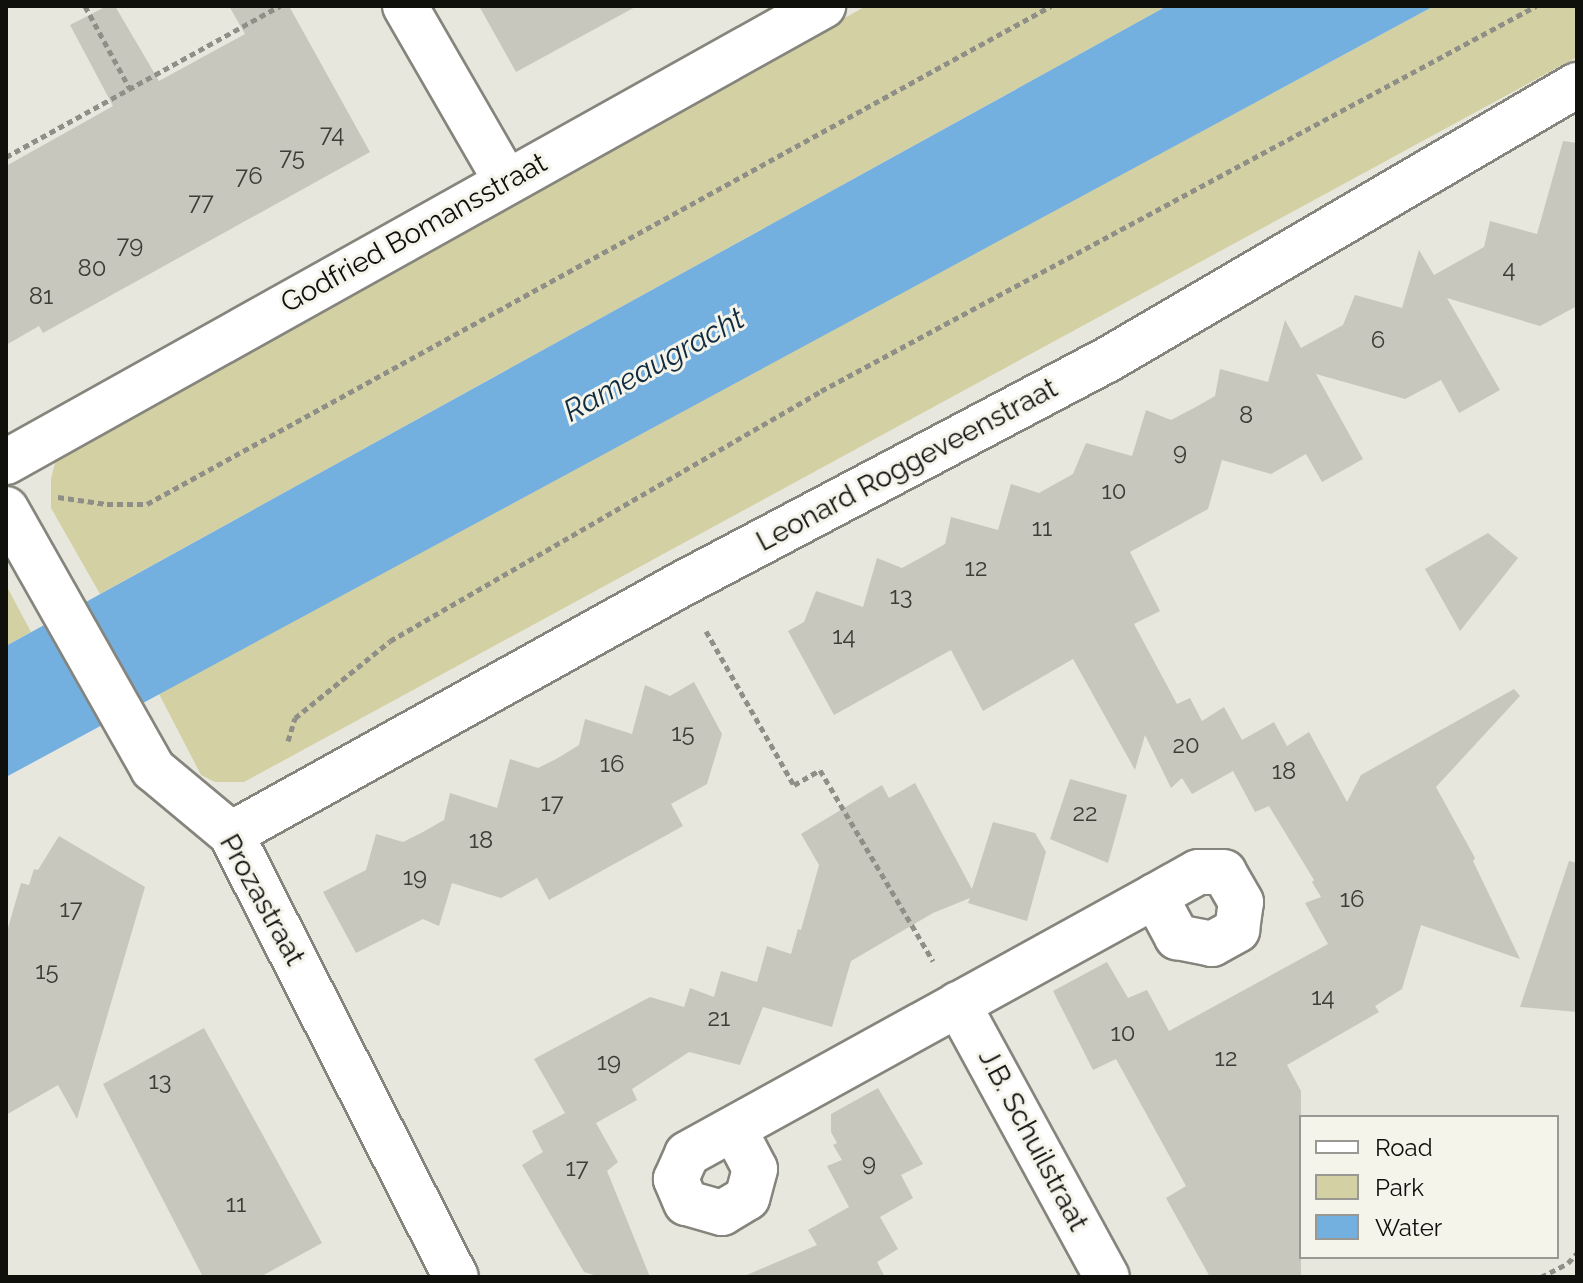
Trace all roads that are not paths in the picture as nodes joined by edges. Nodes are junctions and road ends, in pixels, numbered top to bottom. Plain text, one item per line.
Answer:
1 (405, 6) edge
2 (823, 6) edge
3 (1577, 85) edge
4 (506, 181) junction
5 (6, 462) edge
6 (6, 509) edge
7 (249, 824) junction
8 (1155, 896) dead end
9 (958, 1004) junction
10 (734, 1129) dead end
11 (454, 1276) edge
12 (1107, 1277) edge

1 - 4 street
2 - 4 street, Godfried Bomansstraat
3 - 7 street, Leonard Roggeveenstraat
4 - 5 street, Godfried Bomansstraat
6 - 7 street, Prozastraat
7 - 11 street, Prozastraat
8 - 9 street
9 - 10 street
9 - 12 street, J.B. Schuilstraat

